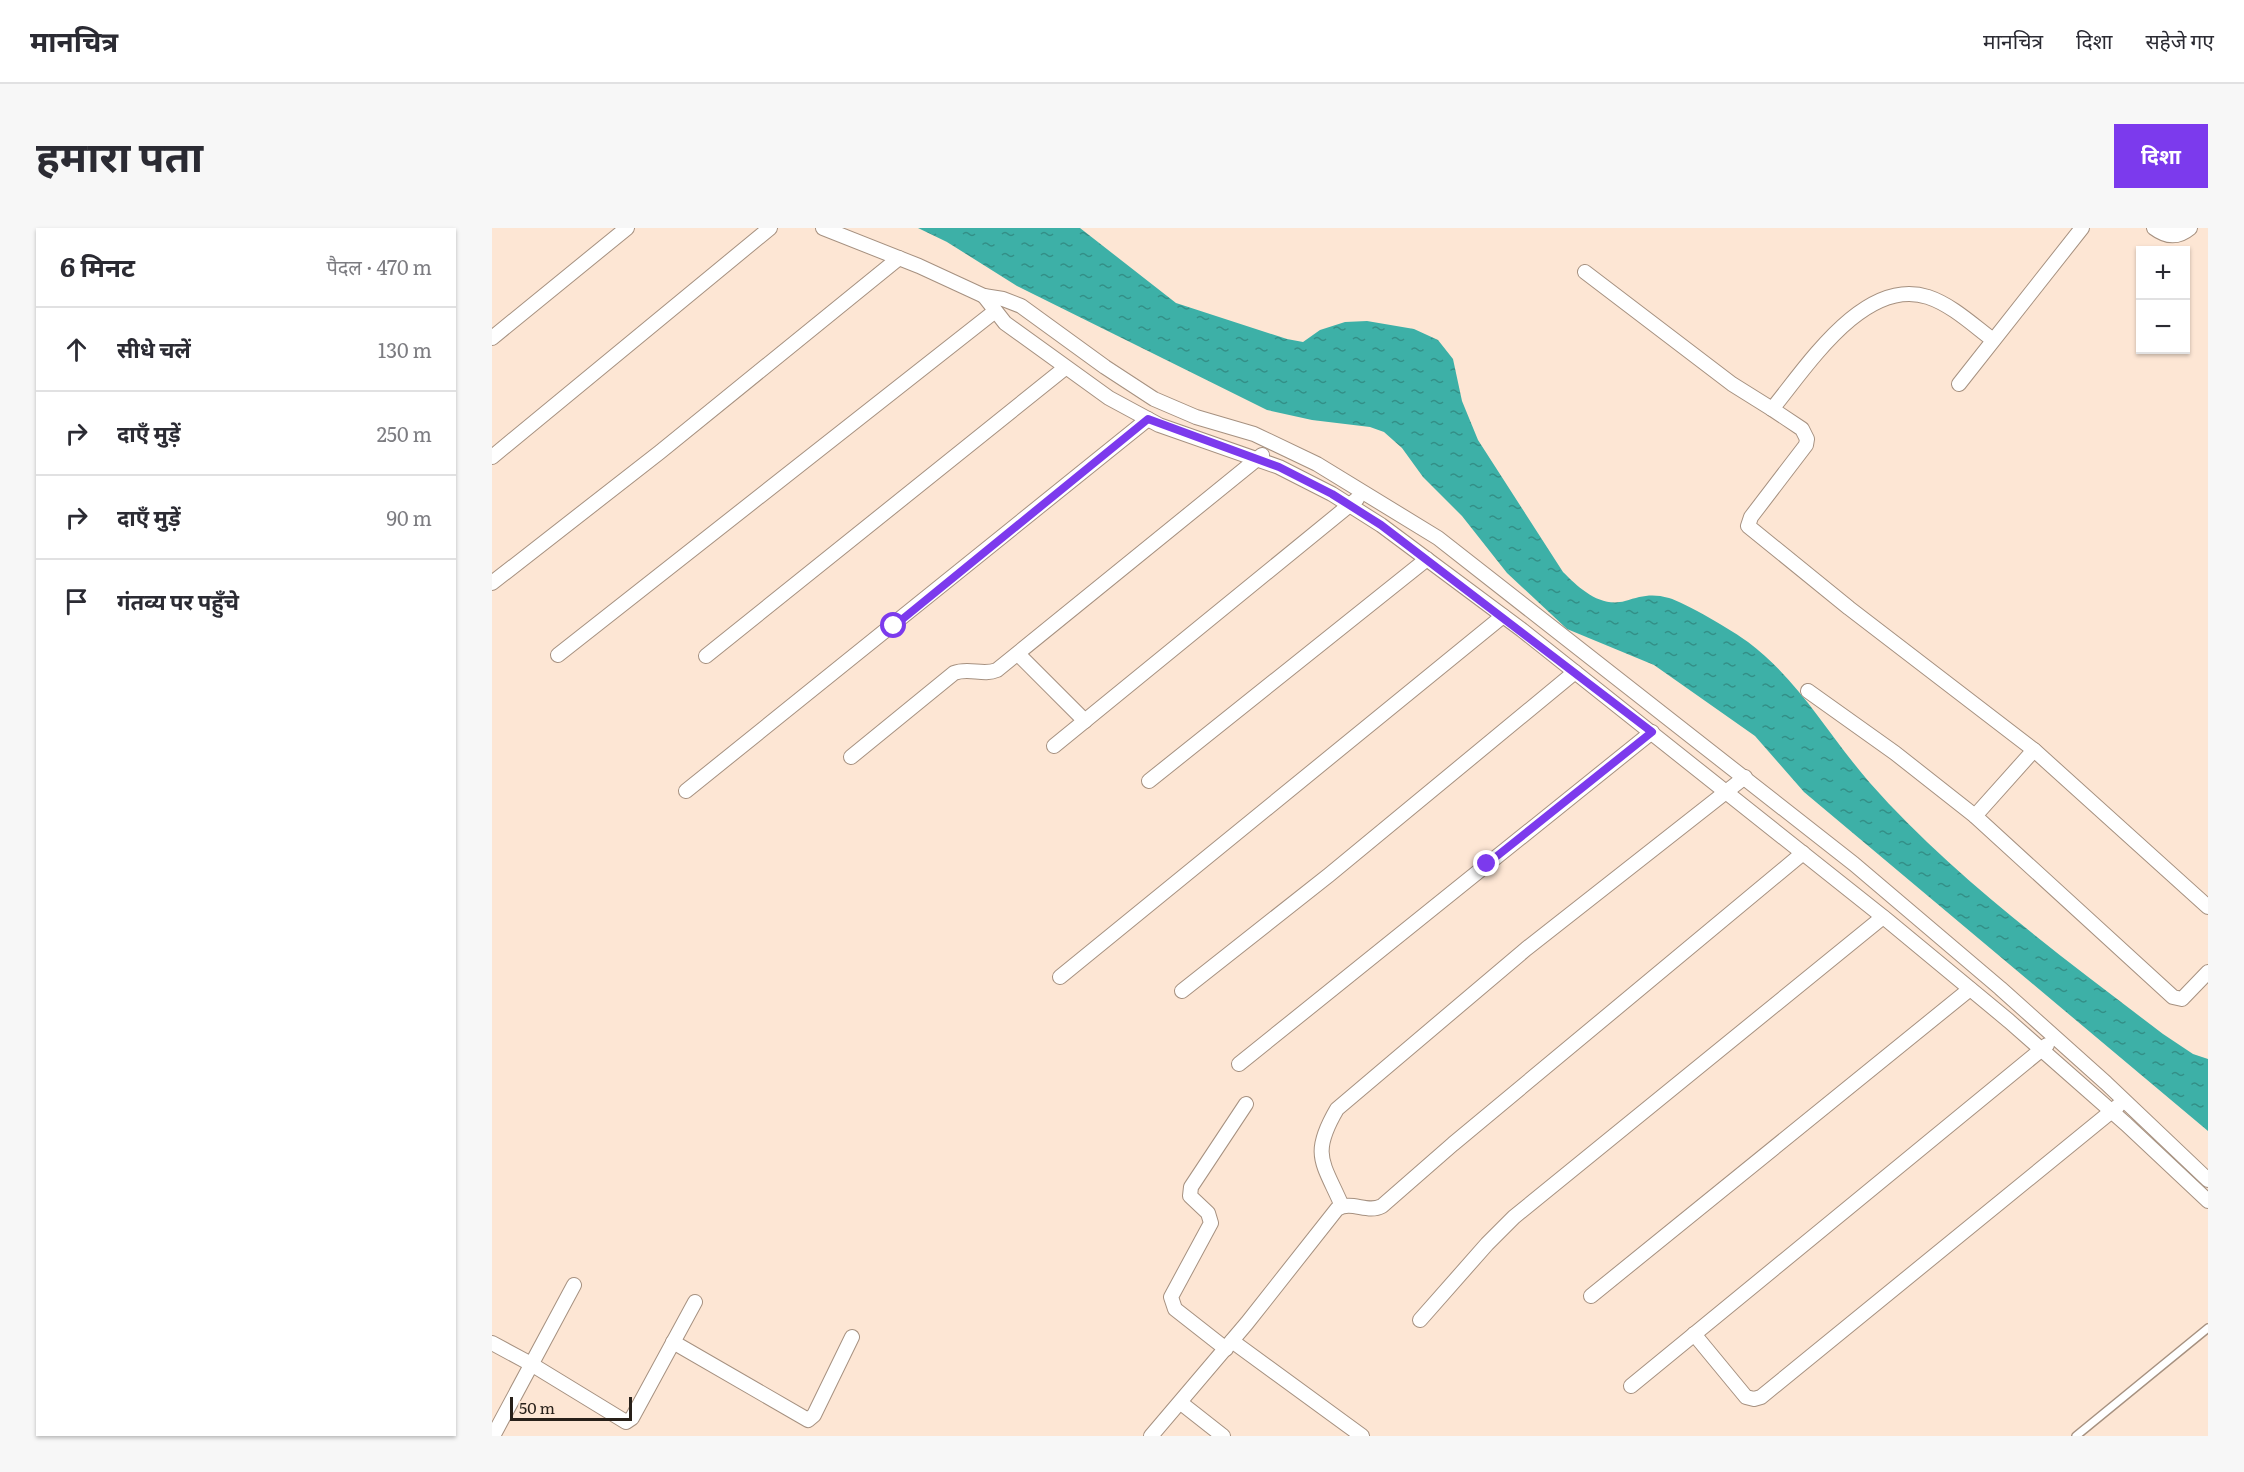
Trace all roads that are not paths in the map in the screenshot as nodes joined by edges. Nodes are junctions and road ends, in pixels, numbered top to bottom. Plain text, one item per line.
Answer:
1 (627, 228) edge
2 (770, 228) edge
3 (823, 228) edge
4 (2082, 228) edge
5 (2154, 228) edge
6 (2190, 228) edge
7 (899, 258) junction
8 (1585, 272) dead end
9 (984, 296) junction
10 (994, 312) junction
11 (492, 338) edge
12 (1993, 340) junction
13 (1065, 368) junction
14 (1959, 384) dead end
15 (1772, 409) junction
16 (1148, 419) junction
17 (1275, 444) junction
18 (492, 457) edge
19 (1257, 459) junction
20 (1365, 492) junction
21 (1350, 505) junction
22 (1427, 559) junction
23 (492, 583) edge
24 (1503, 616) junction
25 (1018, 654) junction
26 (558, 655) dead end
27 (706, 656) dead end
28 (1575, 672) junction
29 (1808, 691) dead end
30 (1085, 720) junction
31 (1652, 732) junction
32 (1054, 746) dead end
33 (2034, 750) junction
34 (851, 757) dead end
35 (1745, 777) junction
36 (1149, 781) dead end
37 (687, 791) dead end
38 (1727, 791) junction
39 (1975, 816) junction
40 (1803, 852) junction
41 (2208, 907) edge
42 (1883, 917) junction
43 (2208, 972) edge
44 (1060, 977) dead end
45 (1970, 989) junction
46 (1182, 991) dead end
47 (2056, 1038) junction
48 (2042, 1050) junction
49 (1239, 1064) dead end
50 (2125, 1101) junction
51 (1246, 1104) dead end
52 (2111, 1111) junction
53 (2208, 1180) edge
54 (2208, 1201) edge
55 (1342, 1206) junction
56 (574, 1285) dead end
57 (1591, 1296) dead end
58 (695, 1302) dead end
59 (1420, 1320) dead end
60 (2208, 1328) edge
61 (1694, 1334) junction
62 (852, 1336) dead end
63 (673, 1342) junction
64 (492, 1343) edge
65 (1229, 1345) junction
66 (531, 1364) junction
67 (1631, 1386) dead end
68 (1181, 1403) junction
69 (493, 1436) edge
70 (1151, 1436) edge
71 (1223, 1436) edge
72 (1362, 1436) edge
73 (2076, 1436) edge

1 - 11 street
2 - 18 street
3 - 7 street
4 - 12 street
5 - 6 street
7 - 9 street
7 - 23 street
8 - 15 street
9 - 10 street
9 - 17 street
10 - 13 street
10 - 26 street
12 - 14 street
12 - 15 street
13 - 16 street
13 - 27 street
15 - 33 street
16 - 19 street
16 - 37 street
17 - 19 street
17 - 20 street
19 - 21 street
19 - 25 street
20 - 21 street
20 - 35 street
21 - 22 street
21 - 30 street
22 - 24 street
22 - 36 street
24 - 28 street
24 - 44 street
25 - 30 street
25 - 34 street
28 - 31 street
28 - 46 street
29 - 39 street
30 - 32 street
31 - 38 street
31 - 49 street
33 - 39 street
33 - 41 street
35 - 38 street
35 - 47 street
38 - 40 street
38 - 55 street
39 - 43 street
40 - 42 street
40 - 55 street
42 - 45 street
42 - 59 street
45 - 48 street
45 - 57 street
47 - 48 street
47 - 50 street
48 - 52 street
48 - 61 street
50 - 52 street
50 - 53 street
51 - 65 street
52 - 54 street
52 - 61 street
55 - 65 street
56 - 66 street
58 - 63 street
60 - 73 lane
61 - 67 street
62 - 63 street
63 - 66 street
64 - 66 street
65 - 68 street
65 - 72 street
66 - 69 street
68 - 70 street
68 - 71 street

